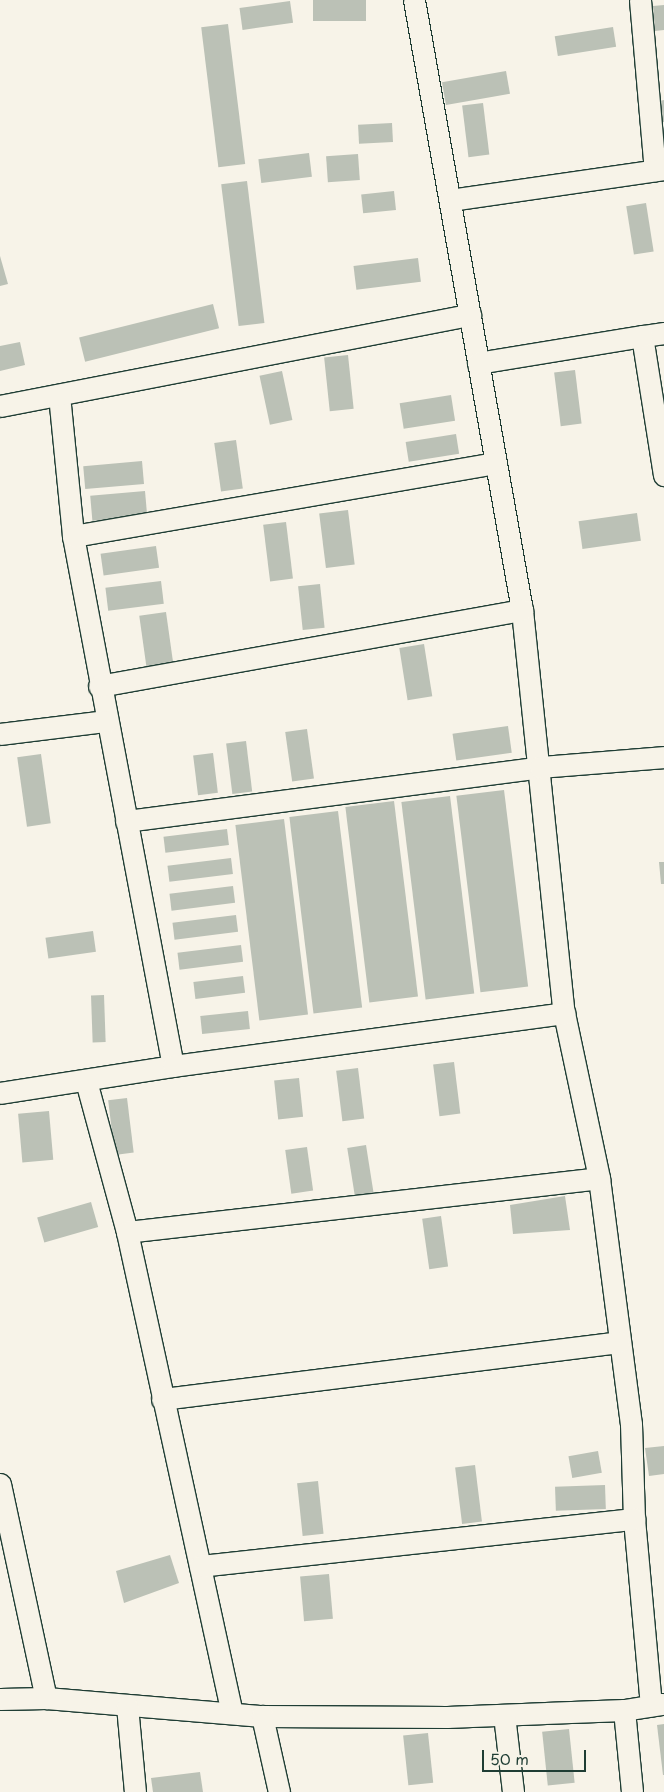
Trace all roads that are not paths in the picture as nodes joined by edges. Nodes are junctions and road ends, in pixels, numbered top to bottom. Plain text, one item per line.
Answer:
1 (414, 0) edge
2 (640, 0) edge
3 (660, 169) edge
4 (450, 200) junction
5 (470, 315) junction
6 (664, 333) edge
7 (642, 336) junction
8 (478, 363) junction
9 (59, 395) junction
10 (0, 406) edge
11 (496, 463) junction
12 (664, 475) edge
13 (73, 536) junction
14 (522, 610) junction
15 (99, 686) junction
16 (106, 721) junction
17 (0, 734) edge
18 (664, 757) edge
19 (540, 767) junction
20 (126, 821) junction
21 (564, 1013) junction
22 (173, 1066) junction
23 (86, 1081) junction
24 (0, 1093) edge
25 (598, 1178) junction
26 (127, 1232) junction
27 (618, 1342) junction
28 (162, 1399) junction
29 (0, 1484) edge
30 (634, 1519) junction
31 (200, 1566) junction
32 (46, 1698) junction
33 (0, 1699) edge
34 (657, 1705) edge
35 (127, 1706) junction
36 (624, 1710) junction
37 (232, 1712) junction
38 (504, 1715) junction
39 (262, 1716) junction
40 (135, 1792) edge
41 (279, 1792) edge
42 (513, 1792) edge
43 (632, 1792) edge

1 - 4 street
2 - 3 street
3 - 4 street
4 - 5 street
5 - 8 street
5 - 9 street
6 - 7 street
7 - 8 street
7 - 12 street
8 - 11 street
9 - 10 street
9 - 13 street
11 - 13 street
11 - 14 street
13 - 15 street
14 - 15 street
14 - 19 street
15 - 16 street
16 - 17 street
16 - 20 street
18 - 19 street
19 - 20 street
19 - 21 street
20 - 22 street
21 - 22 street
21 - 25 street
22 - 23 street
23 - 24 street
23 - 26 street
25 - 26 street
25 - 27 street
26 - 28 street
27 - 28 street
27 - 30 street
28 - 31 street
29 - 32 street
30 - 31 street
30 - 34 street
31 - 37 street
32 - 33 street
32 - 35 street
34 - 36 street
35 - 37 street
35 - 40 street
36 - 38 street
36 - 43 street
37 - 39 street
38 - 39 street
38 - 42 street
39 - 41 street

